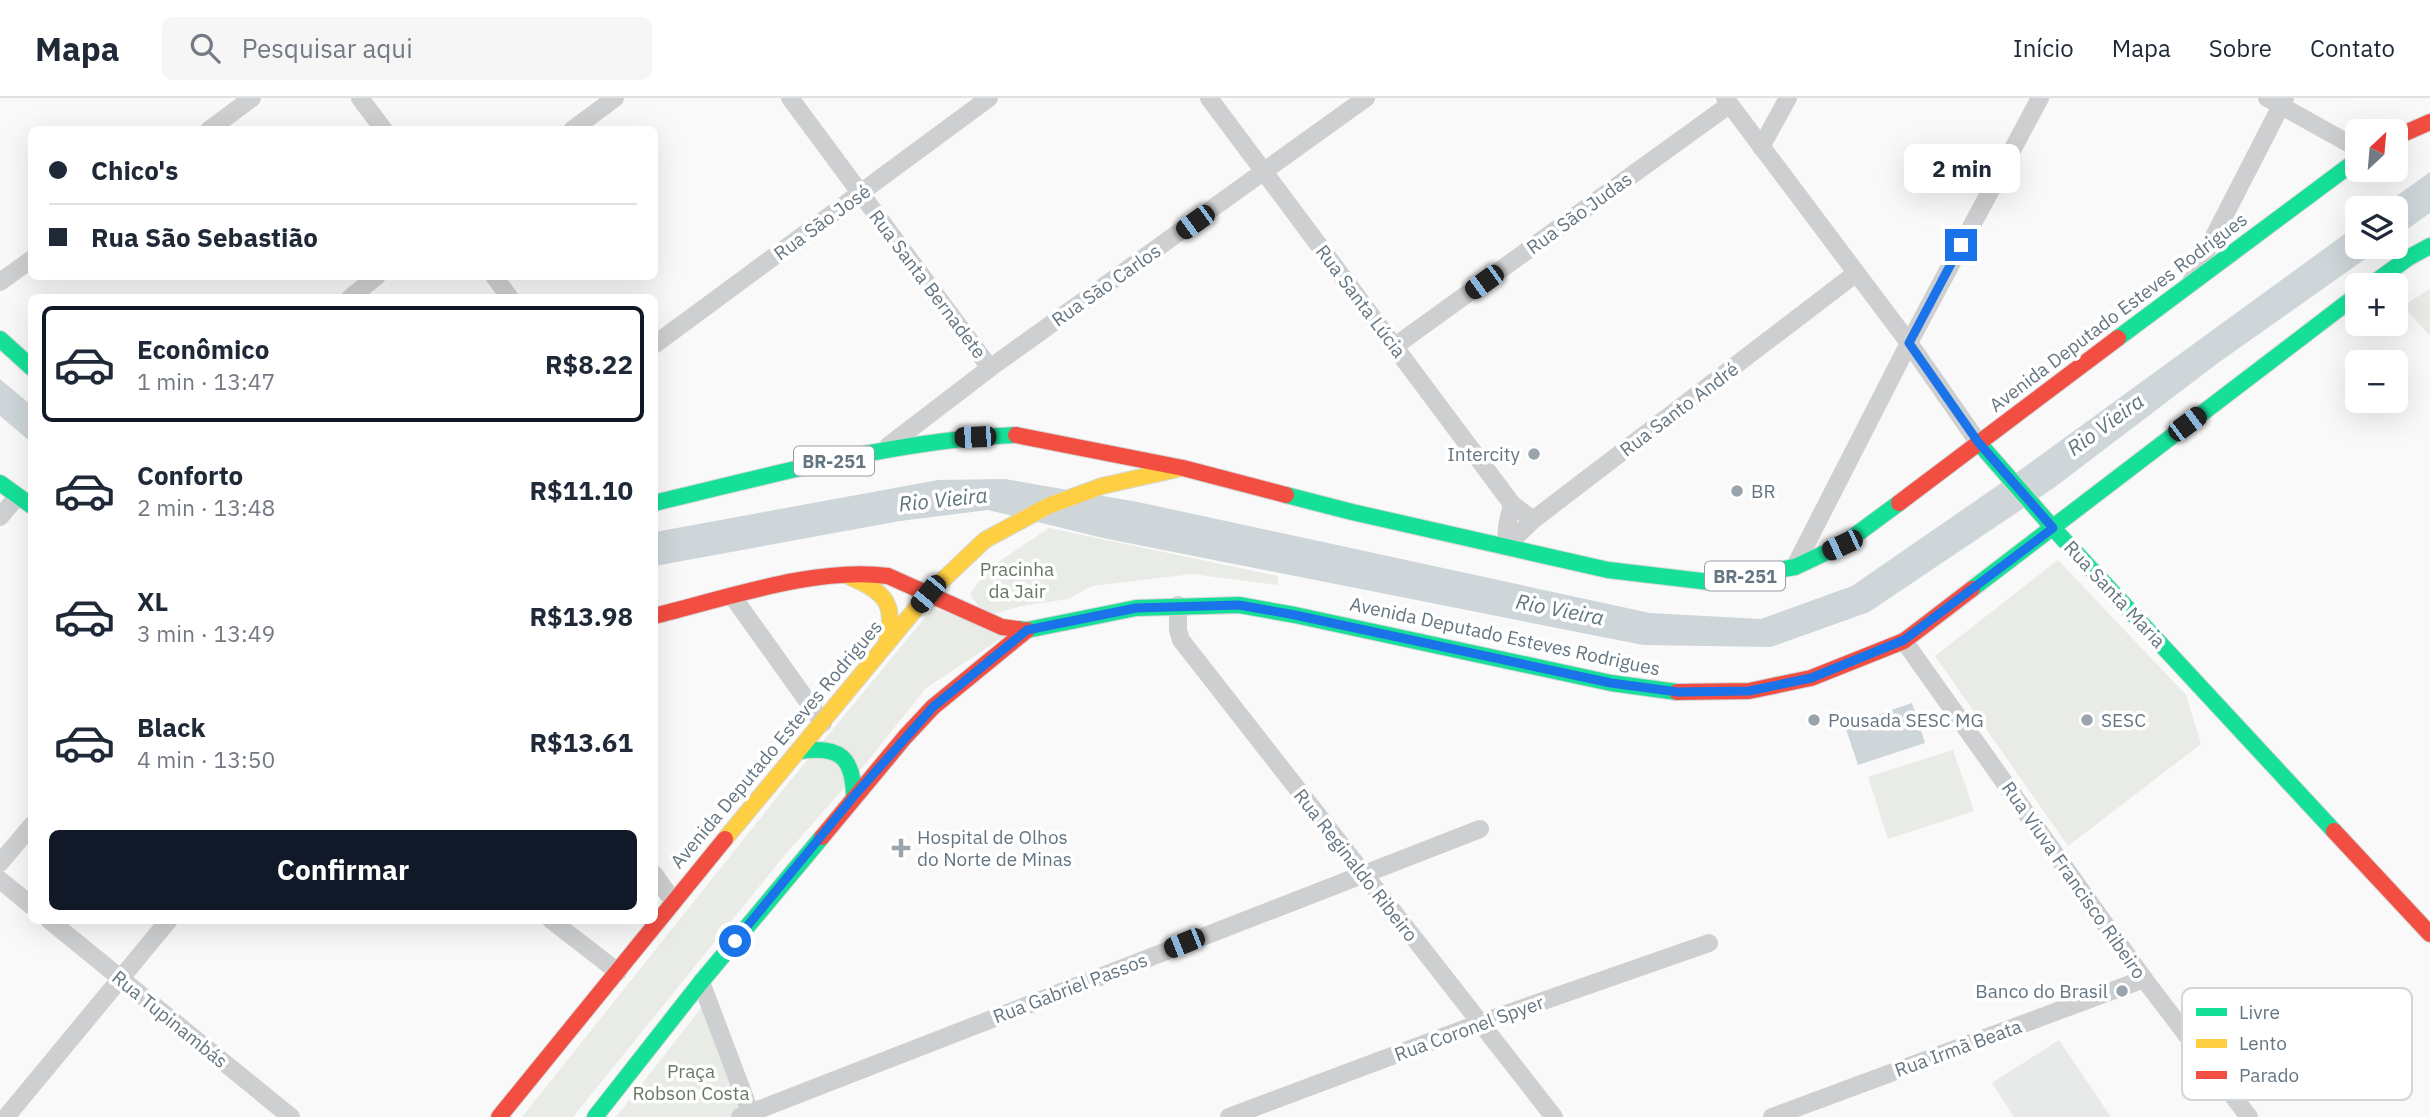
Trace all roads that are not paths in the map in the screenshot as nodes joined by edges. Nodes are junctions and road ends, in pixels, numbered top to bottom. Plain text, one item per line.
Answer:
1 (252, 98) edge
2 (360, 98) edge
3 (615, 98) edge
4 (790, 98) edge
5 (989, 98) edge
6 (1209, 98) edge
7 (1366, 98) edge
8 (1788, 98) edge
9 (2040, 98) edge
10 (2278, 100) edge
11 (1727, 101) edge
12 (2430, 122) edge
13 (214, 126) edge
14 (381, 126) edge
15 (577, 126) edge
16 (2408, 132) edge
17 (2345, 141) edge
18 (1761, 147) junction
19 (2345, 169) edge
20 (1264, 173) junction
21 (860, 194) junction
22 (2430, 246) edge
23 (28, 262) edge
24 (2387, 273) edge
25 (1855, 274) junction
26 (372, 280) edge
27 (0, 282) edge
28 (2189, 286) junction
29 (355, 294) edge
30 (2345, 304) edge
31 (0, 339) edge
32 (658, 342) edge
33 (1909, 343) junction
34 (1395, 346) junction
35 (28, 364) edge
36 (990, 368) junction
37 (1978, 442) junction
38 (883, 450) junction
39 (1183, 468) junction
40 (0, 483) edge
41 (658, 501) edge
42 (24, 502) edge
43 (1512, 504) junction
44 (0, 517) edge
45 (1533, 520) junction
46 (2053, 528) junction
47 (1506, 546) junction
48 (1795, 567) junction
49 (845, 574) junction
50 (928, 594) junction
51 (733, 597) junction
52 (1178, 605) junction
53 (658, 615) edge
54 (1027, 630) junction
55 (1904, 640) junction
56 (886, 644) junction
57 (823, 723) junction
58 (800, 751) junction
59 (854, 796) junction
60 (1480, 829) dead end
61 (28, 830) edge
62 (0, 863) edge
63 (1362, 873) junction
64 (0, 880) edge
65 (658, 880) edge
66 (673, 901) junction
67 (28, 903) edge
68 (658, 920) edge
69 (54, 924) edge
70 (166, 924) edge
71 (556, 924) edge
72 (655, 924) edge
73 (2430, 934) edge
74 (1709, 943) dead end
75 (618, 972) junction
76 (122, 979) junction
77 (2144, 979) junction
78 (701, 982) junction
79 (1480, 1023) junction
80 (2182, 1029) edge
81 (2236, 1100) edge
82 (748, 1116) edge
83 (6, 1117) edge
84 (291, 1117) edge
85 (499, 1117) edge
86 (595, 1117) edge
87 (1229, 1117) edge
88 (1554, 1117) edge
89 (1772, 1117) edge
90 (2249, 1117) edge

1 - 13 street
2 - 14 street
3 - 15 street
4 - 21 street, Rua Santa Bernadete
5 - 21 street, Rua São José
6 - 20 street, Rua Santa Lúcia
7 - 20 street, Rua São Carlos
8 - 18 street
9 - 33 street
10 - 17 street
10 - 28 street
11 - 18 street, Rua Santa Maria
11 - 34 street, Rua São Judas
12 - 16 main road
18 - 25 street, Rua Santa Maria
19 - 28 main road, Avenida Deputado Esteves Rodrigues / BR-251
20 - 34 street, Rua Santa Lúcia
20 - 36 street, Rua São Carlos
21 - 32 street, Rua São José
21 - 36 street, Rua Santa Bernadete
22 - 24 main road
23 - 27 street
25 - 33 street, Rua Santa Maria
25 - 45 street, Rua Santo André
26 - 29 street
28 - 37 main road, Avenida Deputado Esteves Rodrigues / BR-251
30 - 46 main road, Avenida Deputado Esteves Rodrigues
31 - 35 main road
33 - 37 street, Rua Santa Maria
33 - 48 street
34 - 43 street, Rua Santa Lúcia
36 - 38 street, Rua São Carlos
37 - 46 main road, Rua Santa Maria
37 - 48 main road, Avenida Deputado Esteves Rodrigues / BR-251
38 - 39 main road, Avenida Deputado Esteves Rodrigues / BR-251
38 - 41 main road, Avenida Deputado Esteves Rodrigues / BR-251
39 - 47 main road, Avenida Deputado Esteves Rodrigues / BR-251
39 - 50 main road, Avenida Deputado Esteves Rodrigues
40 - 42 main road
42 - 44 street
43 - 45 street, Rua Santa Lúcia
43 - 47 street
45 - 47 street, Rua Santo André
46 - 55 main road, Avenida Deputado Esteves Rodrigues
46 - 73 main road, Rua Santa Maria
47 - 48 main road, Avenida Deputado Esteves Rodrigues / BR-251
49 - 50 main road, Avenida Deputado Esteves Rodrigues
49 - 51 main road, Avenida Deputado Esteves Rodrigues
49 - 56 main road
50 - 54 main road, Avenida Deputado Esteves Rodrigues
50 - 56 main road, Avenida Deputado Esteves Rodrigues
51 - 53 main road, Avenida Deputado Esteves Rodrigues
51 - 57 street
52 - 54 main road, Avenida Deputado Esteves Rodrigues
52 - 55 main road, Avenida Deputado Esteves Rodrigues
52 - 63 street, Rua Reginaldo Ribeiro
54 - 59 main road, Avenida Deputado Esteves Rodrigues
55 - 77 street, Rua Viuva Francisco Ribeiro
56 - 57 main road, Avenida Deputado Esteves Rodrigues
57 - 58 main road, Avenida Deputado Esteves Rodrigues
58 - 59 main road
58 - 66 main road, Avenida Deputado Esteves Rodrigues
59 - 78 main road, Avenida Deputado Esteves Rodrigues
60 - 63 street, Rua Gabriel Passos
61 - 62 street
63 - 79 street, Rua Reginaldo Ribeiro
63 - 82 street, Rua Gabriel Passos
64 - 67 street
65 - 66 street
66 - 68 main road, Avenida Deputado Esteves Rodrigues
69 - 76 street, Rua Tupinambás
70 - 76 street
71 - 75 street
72 - 75 main road, Avenida Deputado Esteves Rodrigues
74 - 79 street, Rua Coronel Spyer
75 - 85 main road, Avenida Deputado Esteves Rodrigues
76 - 83 street
76 - 84 street, Rua Tupinambás
77 - 80 street, Rua Viuva Francisco Ribeiro
77 - 89 street, Rua Irmã Beata
78 - 82 street
78 - 86 main road, Avenida Deputado Esteves Rodrigues
79 - 87 street, Rua Coronel Spyer
79 - 88 street, Rua Reginaldo Ribeiro
81 - 90 street, Rua Viuva Francisco Ribeiro

